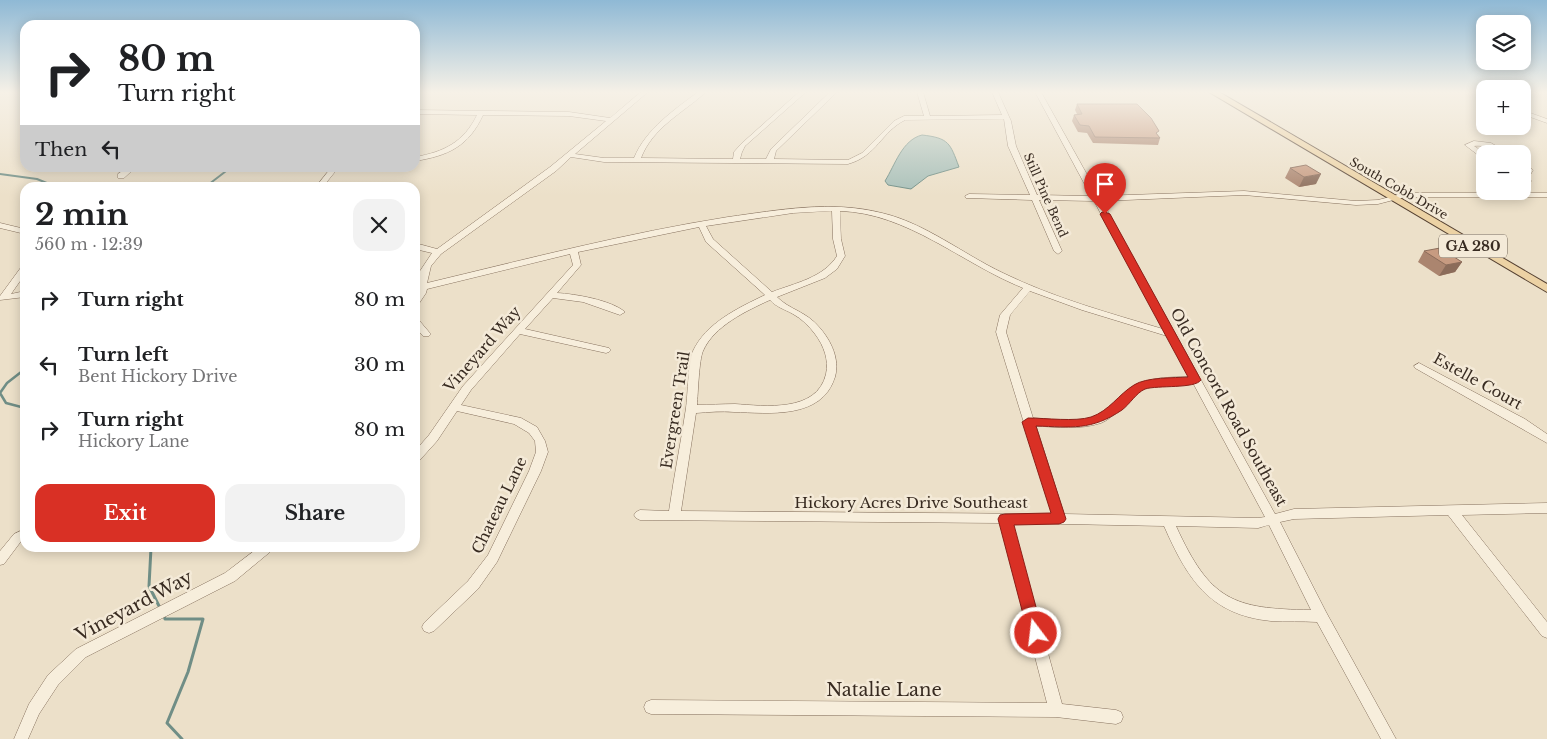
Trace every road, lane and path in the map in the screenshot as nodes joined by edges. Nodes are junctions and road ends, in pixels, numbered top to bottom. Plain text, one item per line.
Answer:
1 (474, 126) edge
2 (604, 126) edge
3 (661, 126) edge
4 (764, 126) edge
5 (798, 126) edge
6 (892, 126) edge
7 (1008, 126) edge
8 (1057, 126) edge
9 (1270, 126) edge
10 (1489, 145) edge
11 (1476, 150) edge
12 (570, 155) junction
13 (420, 158) edge
14 (637, 160) junction
15 (736, 160) junction
16 (770, 161) junction
17 (126, 172) edge
18 (331, 172) edge
19 (121, 176) dead end
20 (323, 182) edge
21 (1531, 184) edge
22 (1547, 194) edge
23 (969, 196) dead end
24 (1034, 196) junction
25 (1095, 196) junction
26 (1391, 198) junction
27 (836, 210) junction
28 (701, 223) junction
29 (0, 225) edge
30 (20, 231) edge
31 (420, 247) edge
32 (573, 250) junction
33 (1058, 251) dead end
34 (438, 252) junction
35 (20, 274) edge
36 (420, 284) edge
37 (1028, 287) junction
38 (420, 288) edge
39 (1547, 289) edge
40 (20, 295) edge
41 (551, 295) junction
42 (772, 296) junction
43 (2, 297) edge
44 (620, 312) dead end
45 (420, 327) edge
46 (518, 331) junction
47 (426, 334) dead end
48 (1170, 334) junction
49 (606, 350) dead end
50 (1419, 366) dead end
51 (1196, 380) junction
52 (454, 407) junction
53 (691, 409) junction
54 (1028, 422) junction
55 (1547, 439) edge
56 (420, 452) edge
57 (1547, 508) edge
58 (1451, 510) junction
59 (640, 515) dead end
60 (674, 516) junction
61 (1005, 519) junction
62 (1059, 519) junction
63 (1272, 519) junction
64 (1168, 520) junction
65 (20, 537) edge
66 (261, 552) edge
67 (0, 560) edge
68 (1321, 616) junction
69 (429, 627) dead end
70 (1547, 632) edge
71 (651, 707) dead end
72 (1056, 710) junction
73 (1116, 717) dead end
74 (21, 739) edge
75 (1389, 739) edge

1 - 13 street
2 - 12 street
3 - 14 street
4 - 15 street
5 - 16 street
6 - 16 street
7 - 24 street, Still Pine Bend
8 - 25 street, Old Concord Road Southeast
9 - 26 main road, South Cobb Drive / GA 280
10 - 11 street
12 - 14 street
12 - 34 street
14 - 15 street
15 - 16 street
17 - 19 street
18 - 20 street
21 - 22 street
22 - 26 street
23 - 24 street
24 - 25 street
24 - 33 street, Still Pine Bend
25 - 26 street
25 - 48 street, Old Concord Road Southeast
26 - 39 main road, South Cobb Drive / GA 280
27 - 28 street
27 - 37 street
27 - 42 street, Evergreen Trail
28 - 32 street
28 - 42 street
29 - 30 street
31 - 34 street
32 - 38 street
32 - 41 street, Vineyard Way
34 - 36 street
35 - 43 street
37 - 48 street
37 - 54 street
40 - 43 street
41 - 44 street
41 - 46 street, Vineyard Way
42 - 53 street, Evergreen Trail
42 - 53 street
45 - 47 street
46 - 49 street
46 - 52 street, Vineyard Way
48 - 51 street, Old Concord Road Southeast
50 - 55 street, Estelle Court
51 - 54 street
51 - 63 street, Old Concord Road Southeast
52 - 56 street, Vineyard Way
52 - 69 street, Chateau Lane
53 - 60 street, Evergreen Trail
54 - 62 street
57 - 58 street, Hickory Acres Drive Southeast
58 - 63 street, Hickory Acres Drive Southeast
58 - 70 street
59 - 60 street, Hickory Acres Drive Southeast
60 - 61 street, Hickory Acres Drive Southeast
61 - 62 street, Hickory Acres Drive Southeast
61 - 72 street
62 - 64 street, Hickory Acres Drive Southeast
63 - 64 street, Hickory Acres Drive Southeast
63 - 68 street, Old Concord Road Southeast
64 - 68 street
65 - 67 street
66 - 74 street, Vineyard Way
68 - 75 street, Old Concord Road Southeast
71 - 72 street, Natalie Lane
72 - 73 street, Natalie Lane

